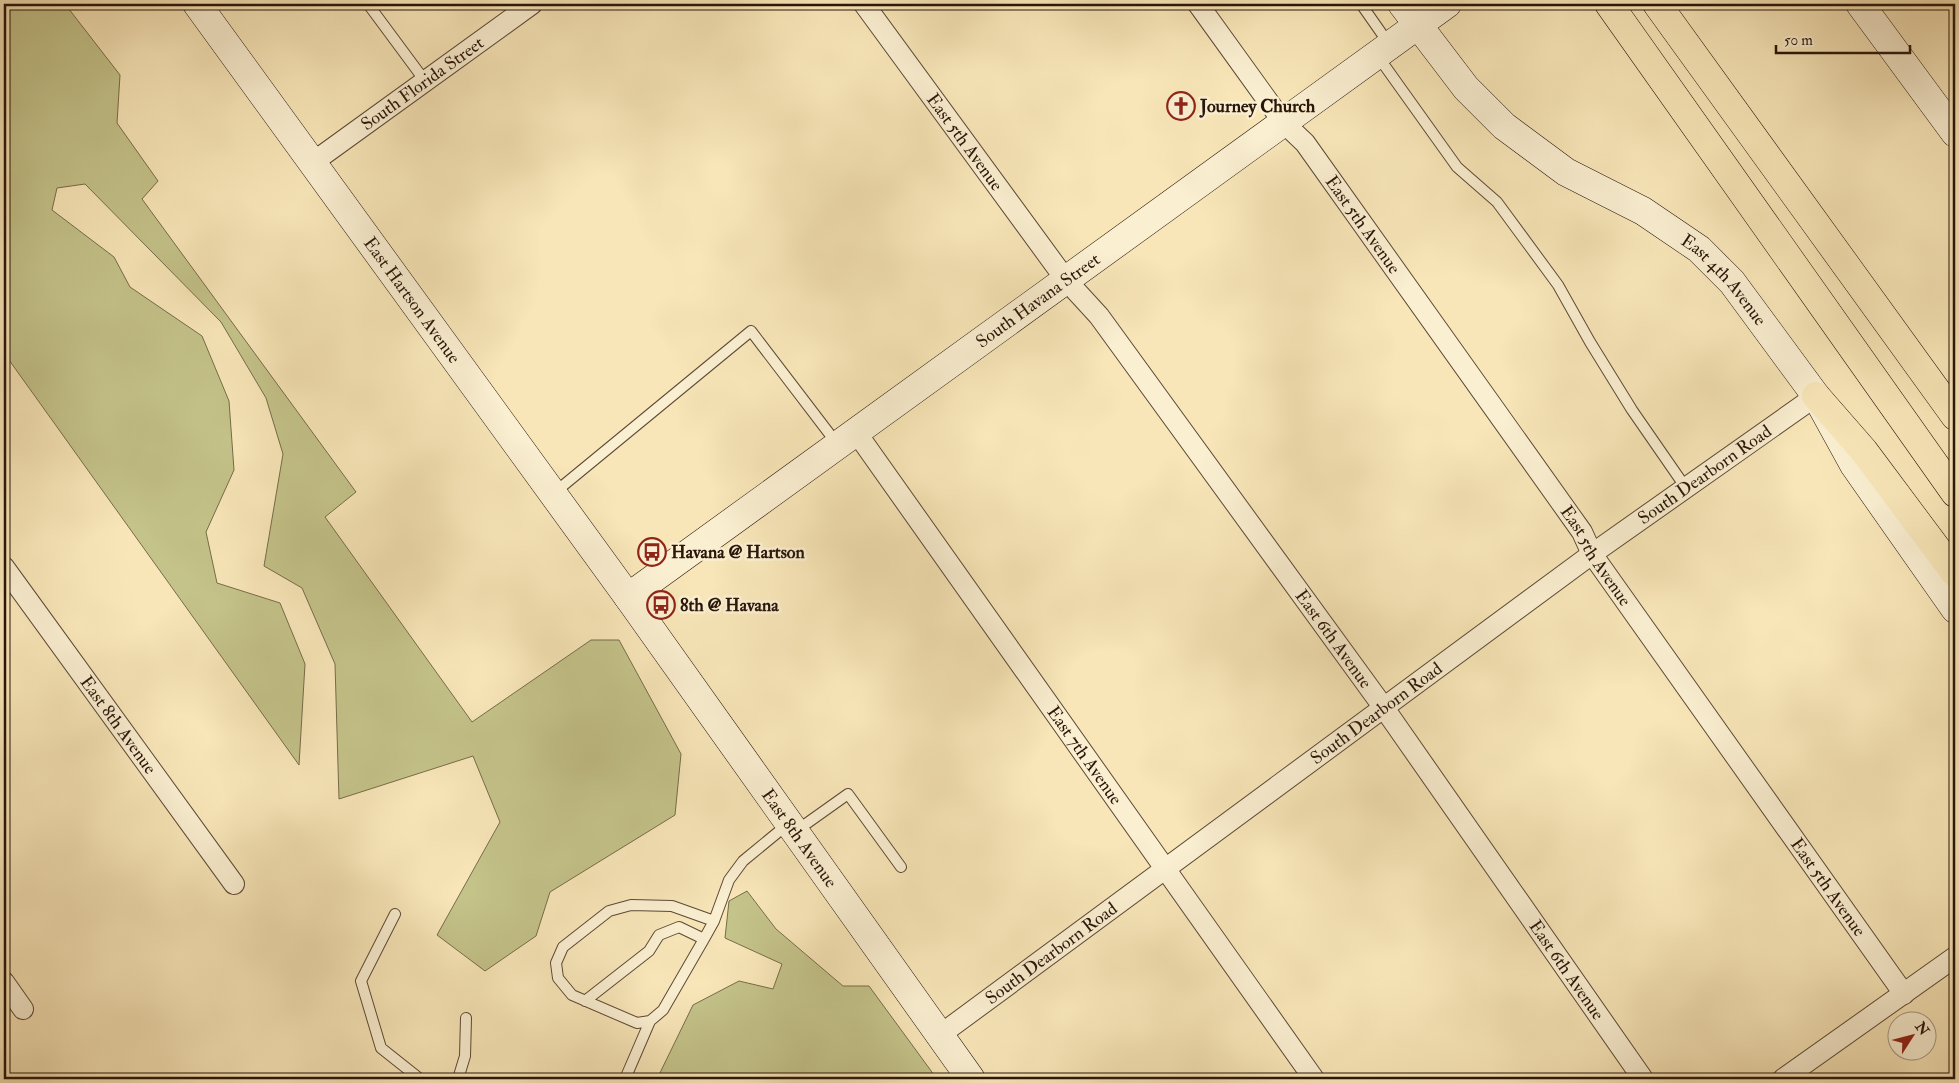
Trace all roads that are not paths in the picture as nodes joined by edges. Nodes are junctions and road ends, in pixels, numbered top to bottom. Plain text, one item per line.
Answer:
1 (198, 4) edge
2 (368, 4) edge
3 (532, 4) edge
4 (864, 4) edge
5 (1198, 4) edge
6 (1361, 4) edge
7 (1447, 4) edge
8 (1609, 4) edge
9 (1657, 4) edge
10 (1860, 4) edge
11 (1410, 14) edge
12 (1383, 49) junction
13 (425, 81) junction
14 (1284, 122) junction
15 (1955, 133) edge
16 (312, 163) junction
17 (1066, 280) junction
18 (1816, 396) junction
19 (1955, 416) edge
20 (847, 439) junction
21 (1686, 488) junction
22 (1955, 493) edge
23 (553, 494) junction
24 (1592, 554) junction
25 (4, 567) edge
26 (1955, 573) edge
27 (628, 597) junction
28 (1955, 609) edge
29 (1384, 708) junction
30 (792, 828) junction
31 (901, 867) dead end
32 (1164, 869) junction
33 (234, 884) dead end
34 (395, 914) dead end
35 (714, 921) junction
36 (704, 939) junction
37 (1955, 957) edge
38 (4, 982) edge
39 (1904, 994) junction
40 (585, 1000) junction
41 (23, 1009) dead end
42 (466, 1018) dead end
43 (650, 1021) junction
44 (940, 1035) junction
45 (420, 1079) edge
46 (458, 1079) edge
47 (624, 1079) edge
48 (971, 1079) edge
49 (1314, 1079) edge
50 (1643, 1079) edge
51 (1784, 1079) edge

1 - 16 street, East Hartson Avenue
2 - 13 lane
3 - 13 street, South Florida Street
4 - 17 street, East 5th Avenue
5 - 14 street
6 - 12 lane
7 - 11 street, South Havana Street
8 - 22 highway
9 - 19 highway
10 - 15 street
11 - 12 street, South Havana Street
11 - 18 street, East 4th Avenue
12 - 14 street, South Havana Street
12 - 21 lane
13 - 16 street, South Florida Street
14 - 17 street, South Havana Street
14 - 24 street, East 5th Avenue
16 - 23 street, East Hartson Avenue
17 - 20 street, South Havana Street
17 - 29 street, East 6th Avenue
18 - 21 street, South Dearborn Road
18 - 26 highway
18 - 28 street, East 4th Avenue
20 - 23 lane
20 - 27 street, South Havana Street
20 - 32 street, East 7th Avenue
21 - 24 street, South Dearborn Road
23 - 27 street, East Hartson Avenue
24 - 29 street, South Dearborn Road
24 - 39 street, East 5th Avenue
25 - 33 street, East 8th Avenue
27 - 30 street, East 8th Avenue
29 - 32 street, South Dearborn Road
29 - 50 street, East 6th Avenue
30 - 31 lane
30 - 35 lane
30 - 44 street, East 8th Avenue
32 - 44 street, South Dearborn Road
32 - 49 street, East 7th Avenue
34 - 45 lane
35 - 36 lane
35 - 40 lane
36 - 40 lane
36 - 43 lane
37 - 39 street
38 - 41 street
39 - 51 street
40 - 43 lane
42 - 46 lane
43 - 47 lane
44 - 48 street, East 8th Avenue

